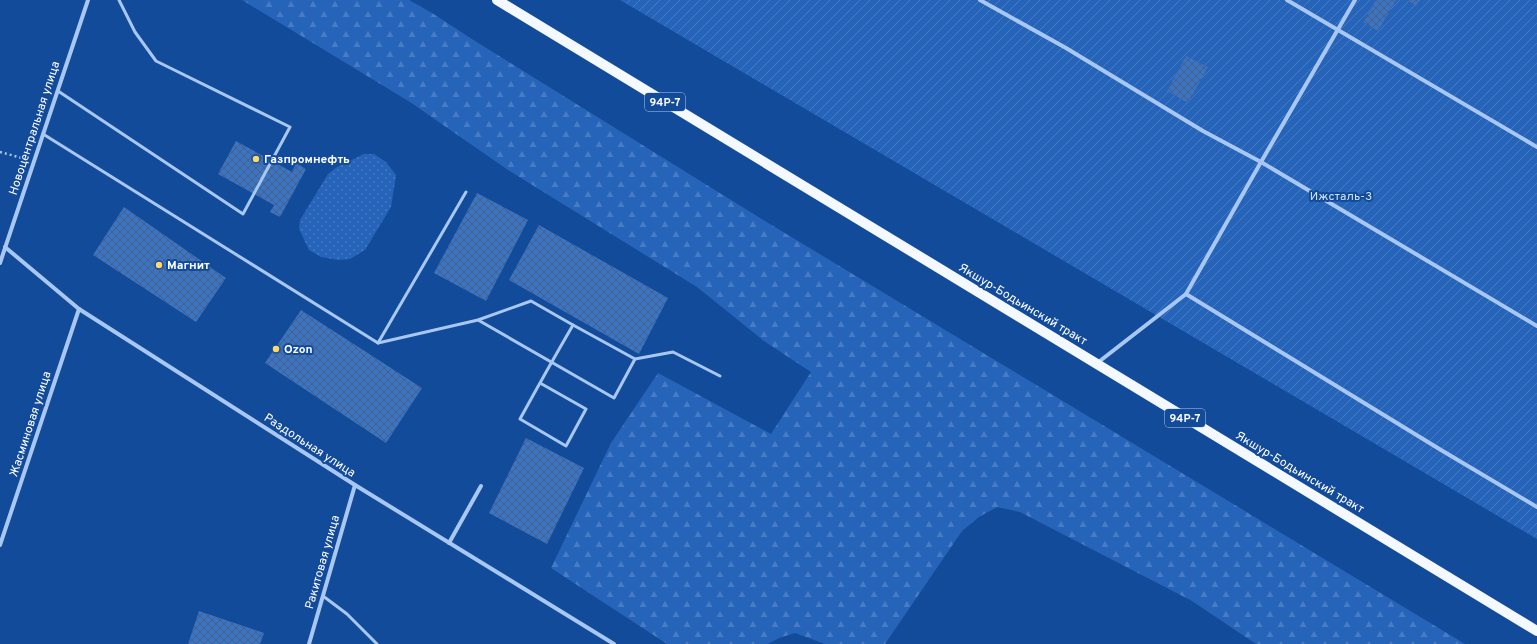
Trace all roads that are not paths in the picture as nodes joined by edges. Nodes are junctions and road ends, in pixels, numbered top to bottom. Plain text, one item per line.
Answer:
1 (88, 0) edge
2 (119, 0) edge
3 (497, 0) edge
4 (980, 0) edge
5 (1287, 0) edge
6 (1355, 0) edge
7 (1338, 30) junction
8 (58, 91) junction
9 (43, 134) junction
10 (1537, 147) edge
11 (1261, 162) junction
12 (466, 192) dead end
13 (5, 247) junction
14 (0, 263) edge
15 (1186, 294) junction
16 (79, 309) junction
17 (478, 320) junction
18 (573, 325) junction
19 (1537, 326) edge
20 (378, 343) junction
21 (635, 359) junction
22 (552, 362) junction
23 (1096, 364) junction
24 (720, 376) dead end
25 (540, 383) junction
26 (355, 486) junction
27 (481, 486) dead end
28 (1537, 507) edge
29 (449, 543) junction
30 (0, 545) edge
31 (323, 596) junction
32 (1537, 631) edge
33 (309, 644) edge
34 (377, 644) edge
35 (614, 644) edge

1 - 8 street, Новоцентральная улица
2 - 8 lane
3 - 23 main road, Якшур-Бодьинский тракт / 94Р-7
4 - 11 street
5 - 7 street
6 - 7 street
7 - 10 street
7 - 11 street
8 - 9 street, Новоцентральная улица
9 - 13 street, Новоцентральная улица
9 - 20 lane
11 - 15 street
11 - 19 street
12 - 20 lane
13 - 14 street, Новоцентральная улица
13 - 16 street, Раздольная улица
15 - 23 street
15 - 28 street
16 - 26 street, Раздольная улица
16 - 30 street, Жасминовая улица
17 - 18 lane
17 - 20 lane
17 - 22 lane
18 - 21 lane
18 - 22 lane
21 - 22 lane
21 - 24 lane
22 - 25 lane
23 - 32 main road, Якшур-Бодьинский тракт / 94Р-7
25 - 25 lane
26 - 29 street, Раздольная улица
26 - 31 street, Ракитовая улица
27 - 29 street
29 - 35 street, Раздольная улица
31 - 33 street, Ракитовая улица
31 - 34 lane

